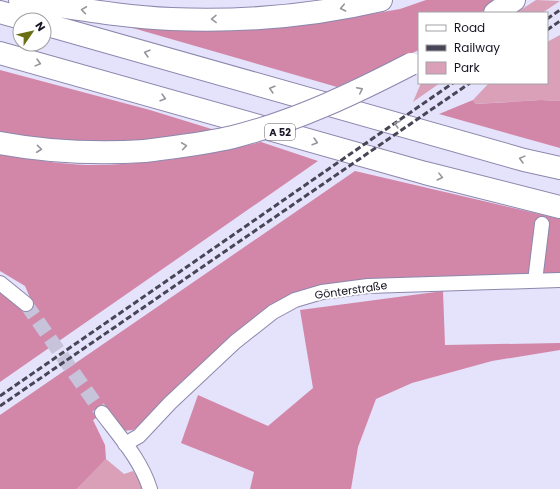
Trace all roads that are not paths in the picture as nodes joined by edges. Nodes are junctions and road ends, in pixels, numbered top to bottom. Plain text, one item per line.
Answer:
1 (20, 0) edge
2 (381, 0) edge
3 (514, 0) edge
4 (0, 12) edge
5 (496, 12) edge
6 (12, 15) edge
7 (52, 26) edge
8 (0, 53) edge
9 (415, 62) edge
10 (0, 143) edge
11 (560, 168) edge
12 (560, 208) edge
13 (542, 224) dead end
14 (560, 280) edge
15 (535, 281) junction
16 (0, 283) edge
17 (26, 304) tunnel mouth
18 (102, 413) tunnel mouth
19 (125, 444) junction
20 (150, 489) edge

2 -> 1 highway
3 - 5 highway
4 - 6 highway
11 -> 7 highway
8 -> 12 highway, A 52
10 -> 9 highway, bridge
13 - 15 street
14 - 15 street, Gönterstraße
15 - 19 street, Gönterstraße
16 - 17 street
18 - 19 street
19 - 20 street

